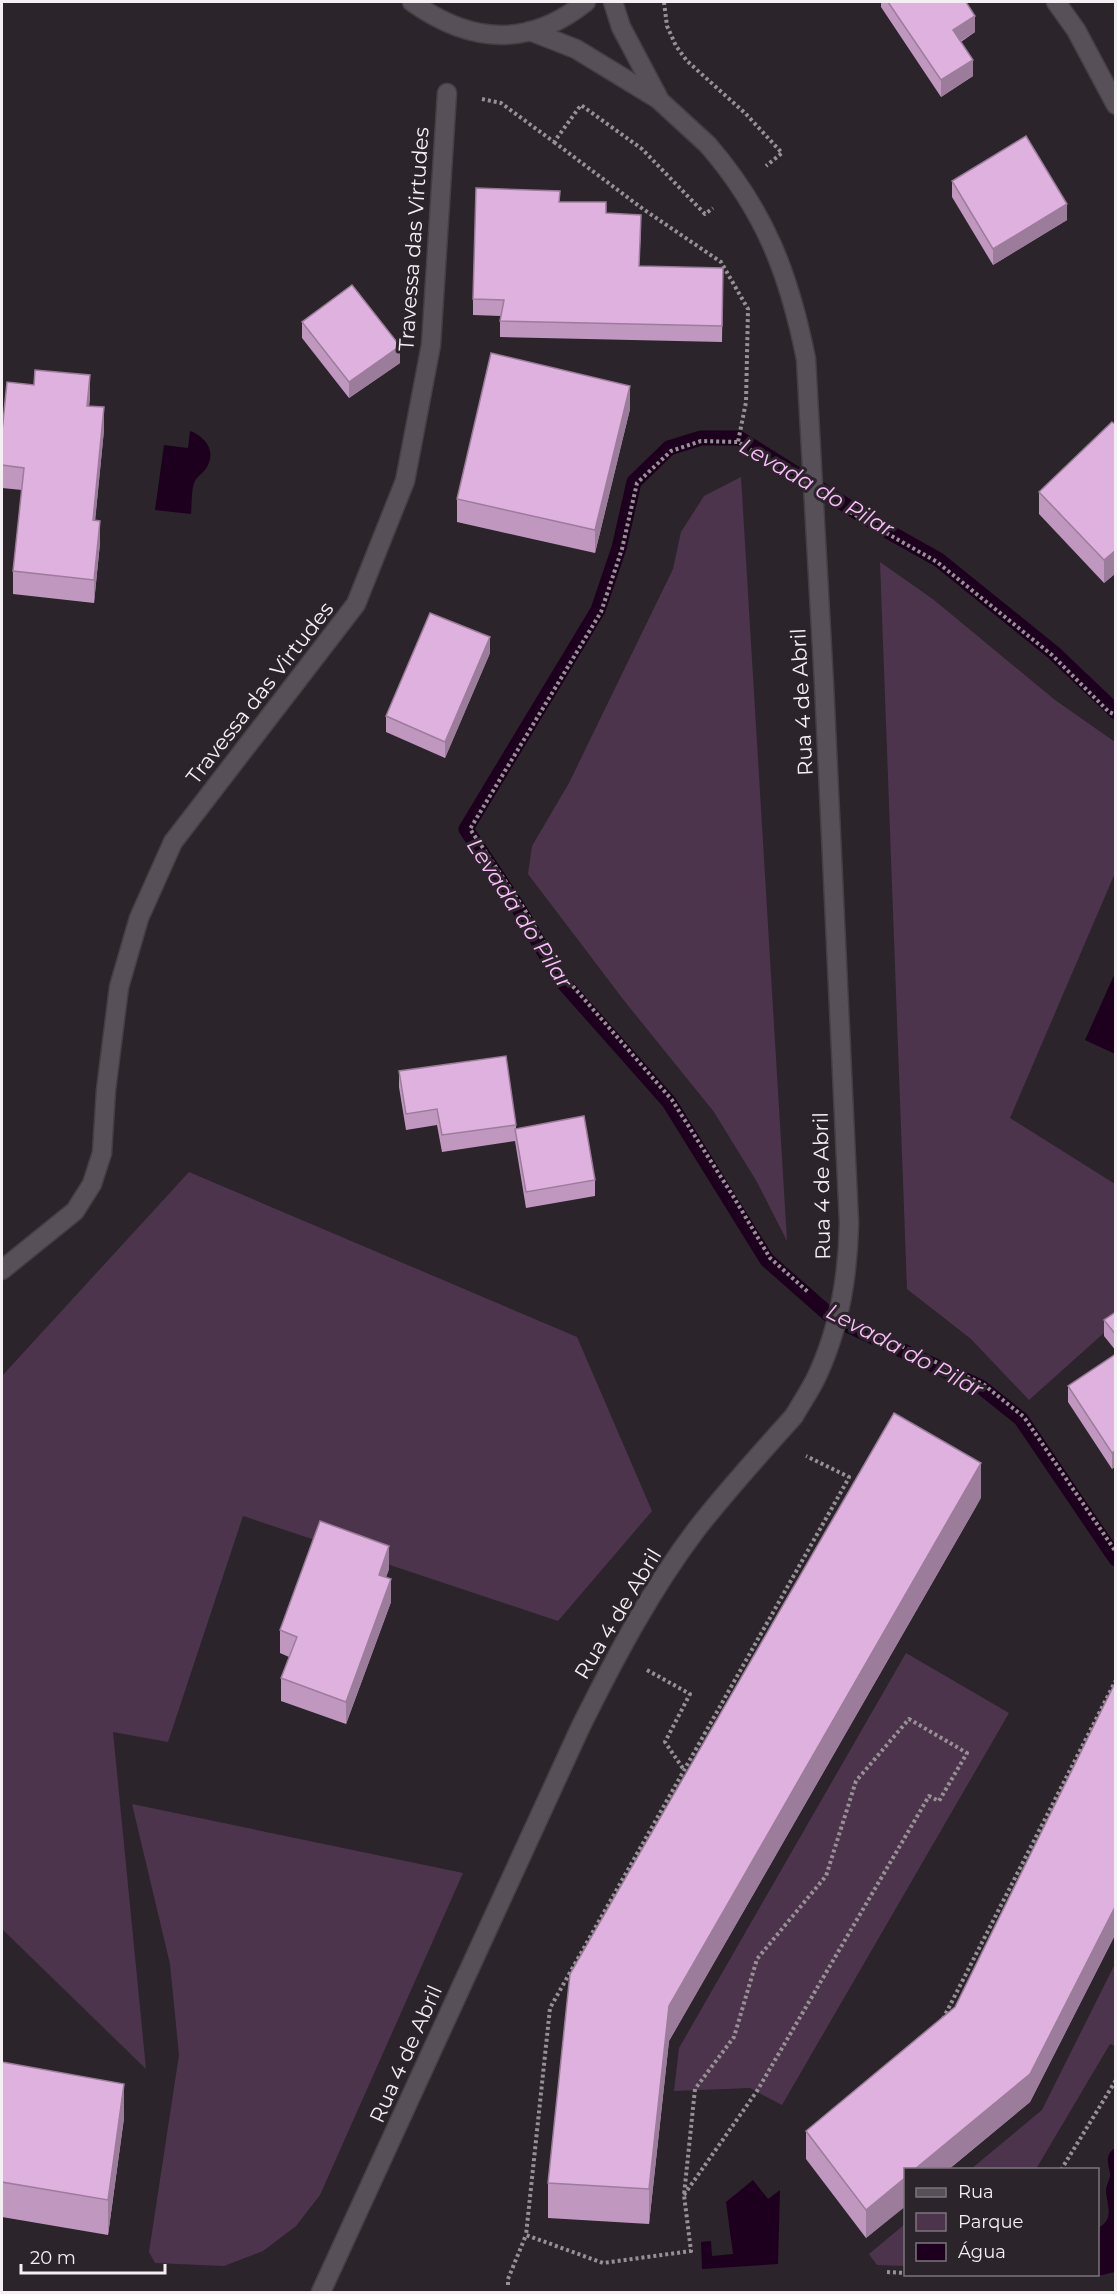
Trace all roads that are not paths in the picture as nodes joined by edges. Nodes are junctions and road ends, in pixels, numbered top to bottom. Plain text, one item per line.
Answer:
1 (412, 2) edge
2 (586, 2) edge
3 (613, 2) edge
4 (1056, 2) edge
5 (530, 31) junction
6 (447, 93) dead end
7 (658, 99) junction
8 (1116, 105) edge
9 (2, 1270) edge
10 (321, 2292) edge

1 - 5 street
2 - 5 street
3 - 7 street, Rua 4 de Abril
4 - 8 street
5 - 7 street, Rua 4 de Abril
6 - 9 street, Travessa das Virtudes
7 - 10 street, Rua 4 de Abril, bridge

